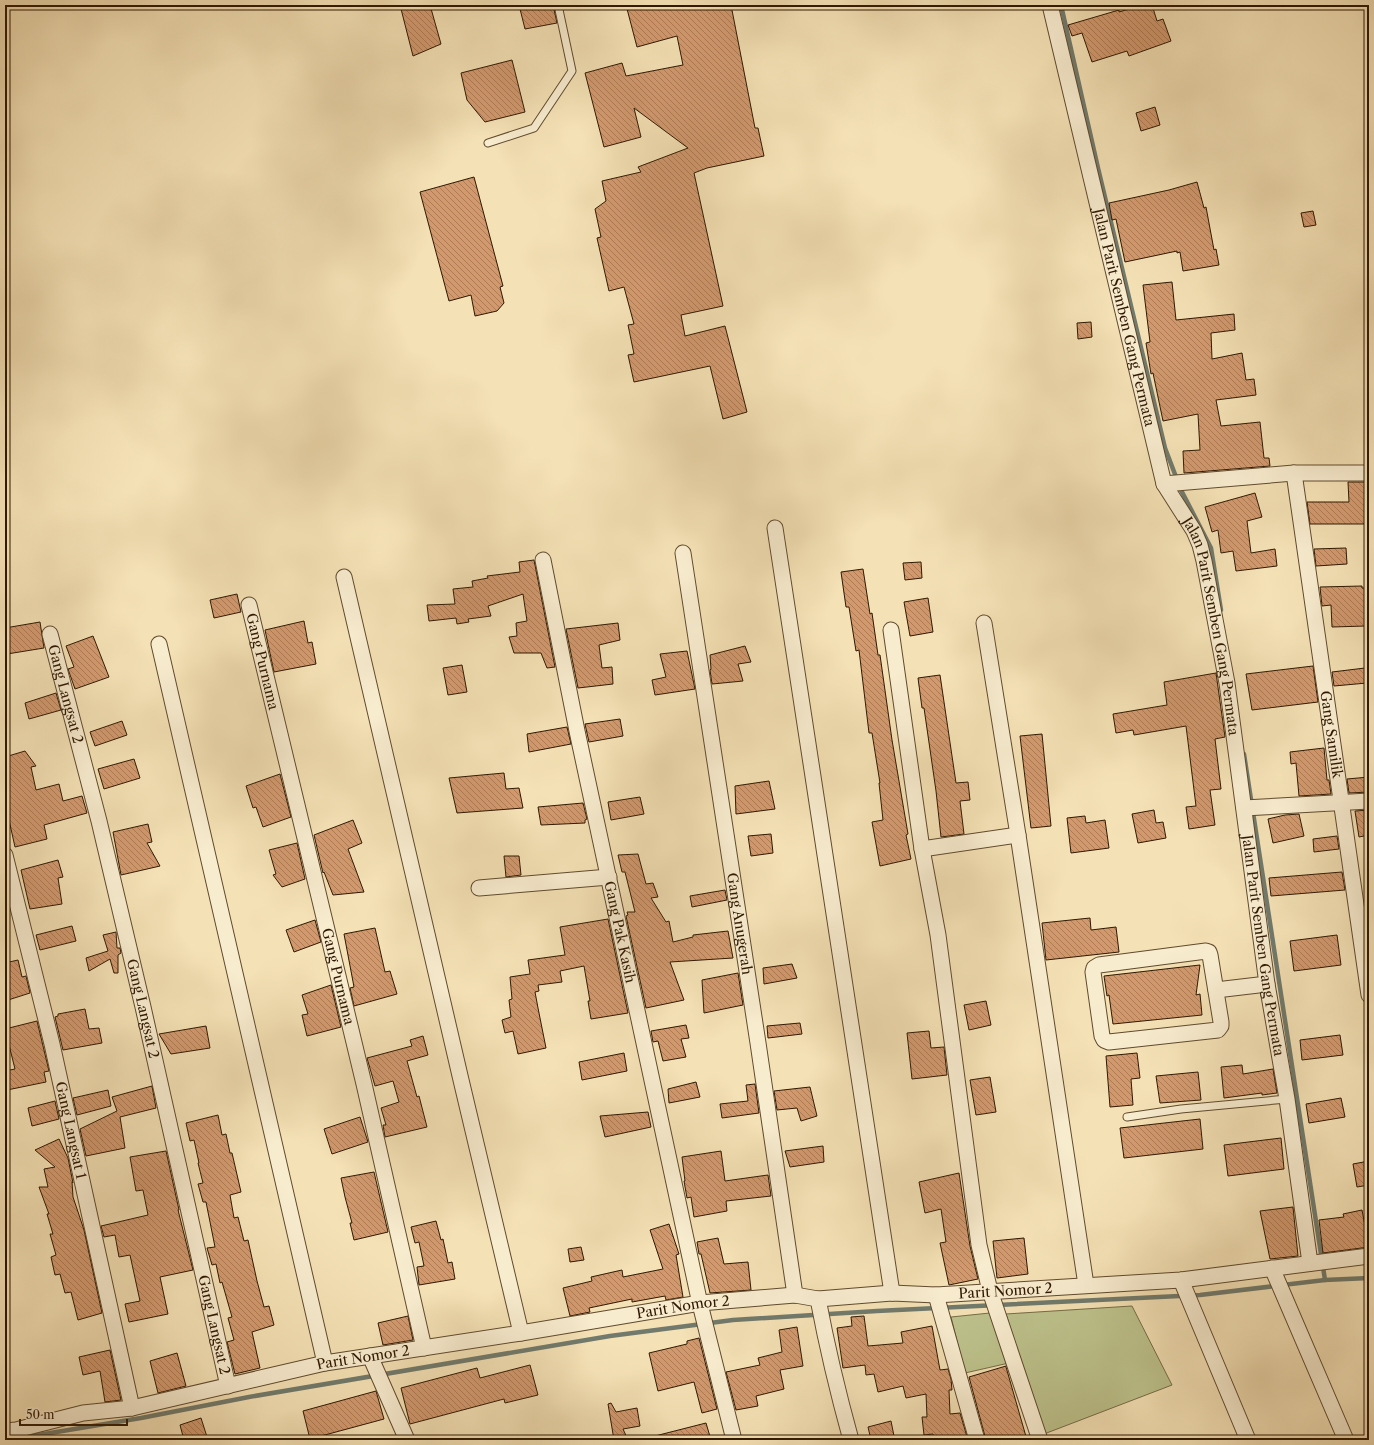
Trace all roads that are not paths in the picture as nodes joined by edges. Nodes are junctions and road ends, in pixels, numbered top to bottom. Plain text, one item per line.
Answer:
1 (558, 5) edge
2 (1050, 5) edge
3 (488, 143) dead end
4 (1294, 473) junction
5 (1369, 473) edge
6 (1164, 484) junction
7 (775, 528) dead end
8 (683, 553) dead end
9 (543, 560) dead end
10 (344, 577) dead end
11 (249, 605) dead end
12 (984, 623) dead end
13 (891, 630) dead end
14 (50, 634) dead end
15 (159, 644) dead end
16 (1369, 801) edge
17 (1341, 803) junction
18 (1244, 808) junction
19 (1018, 835) junction
20 (922, 849) junction
21 (5, 855) edge
22 (609, 878) junction
23 (479, 888) dead end
24 (1267, 984) junction
25 (1216, 990) junction
26 (1369, 995) edge
27 (1287, 1099) junction
28 (1127, 1117) dead end
29 (1369, 1256) edge
30 (1310, 1263) junction
31 (1272, 1268) junction
32 (1181, 1280) junction
33 (1086, 1285) junction
34 (990, 1291) junction
35 (892, 1293) junction
36 (795, 1295) junction
37 (936, 1295) junction
38 (818, 1299) junction
39 (700, 1304) junction
40 (521, 1333) junction
41 (424, 1348) junction
42 (325, 1363) junction
43 (375, 1368) junction
44 (228, 1386) junction
45 (132, 1408) junction
46 (14, 1434) edge
47 (407, 1440) edge
48 (734, 1440) edge
49 (851, 1440) edge
50 (977, 1440) edge
51 (1040, 1440) edge
52 (1248, 1440) edge
53 (1346, 1440) edge

1 - 3 lane
2 - 6 street, Jalan Parit Semben Gang Permata
4 - 5 street
4 - 6 street
4 - 17 street, Gang Samilik
6 - 18 street, Jalan Parit Semben Gang Permata
7 - 35 street
8 - 36 street, Gang Anugerah
9 - 22 street, Gang Pak Kasih
10 - 40 street
11 - 41 street, Gang Purnama
12 - 19 street
13 - 20 street
14 - 44 street, Gang Langsat 2
15 - 42 street
16 - 17 street
17 - 18 street
17 - 26 street, Gang Samilik
18 - 24 street, Jalan Parit Semben Gang Permata
19 - 20 street
19 - 33 street
20 - 34 street
21 - 45 street, Gang Langsat 1
22 - 23 street
22 - 39 street, Gang Pak Kasih
24 - 25 street
24 - 27 street, Jalan Parit Semben Gang Permata
25 - 25 street
27 - 28 lane
27 - 30 street, Jalan Parit Semben Gang Permata
29 - 30 street, Parit Nomor 2
30 - 31 street, Parit Nomor 2
31 - 32 street, Parit Nomor 2
31 - 53 street
32 - 33 street, Parit Nomor 2
32 - 52 street
33 - 34 street, Parit Nomor 2
34 - 37 street, Parit Nomor 2
34 - 51 street
35 - 37 street, Parit Nomor 2
35 - 38 street, Parit Nomor 2
36 - 38 street, Parit Nomor 2
36 - 39 street, Parit Nomor 2
37 - 50 street
38 - 49 street
39 - 40 street, Parit Nomor 2
39 - 48 street, Gang Pak Kasih
40 - 41 street, Parit Nomor 2
41 - 43 street, Parit Nomor 2
42 - 43 street, Parit Nomor 2
42 - 44 street, Parit Nomor 2
43 - 47 street
44 - 45 street, Parit Nomor 2
45 - 46 street, Parit Nomor 2

